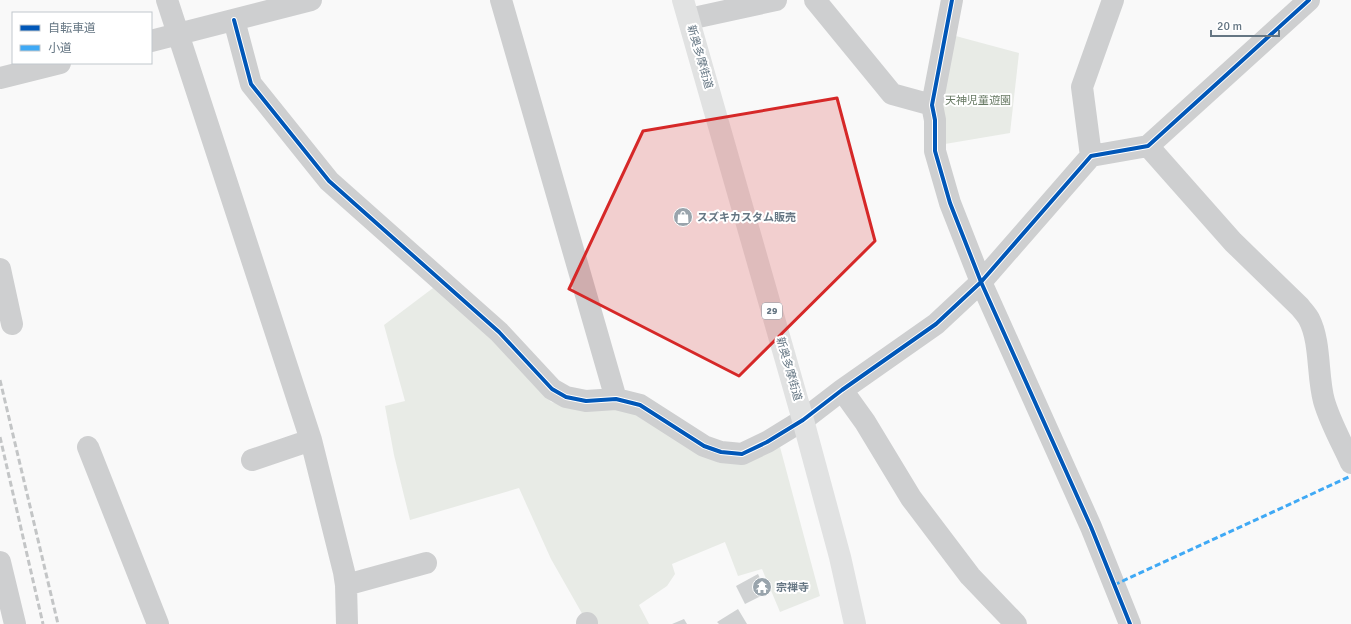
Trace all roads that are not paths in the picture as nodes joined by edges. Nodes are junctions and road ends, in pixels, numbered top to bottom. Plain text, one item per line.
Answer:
1 (167, 0) edge
2 (311, 0) edge
3 (501, 0) edge
4 (776, 0) edge
5 (815, 0) edge
6 (952, 0) edge
7 (1113, 0) edge
8 (1309, 0) edge
9 (686, 9) edge
10 (234, 20) junction
11 (178, 34) junction
12 (152, 40) edge
13 (56, 64) edge
14 (0, 78) edge
15 (932, 105) junction
16 (1148, 146) junction
17 (1091, 156) junction
18 (0, 269) edge
19 (980, 282) junction
20 (12, 324) dead end
21 (842, 390) junction
22 (616, 400) junction
23 (803, 420) junction
24 (311, 440) junction
25 (88, 447) dead end
26 (252, 460) dead end
27 (1351, 463) edge
28 (0, 562) edge
29 (426, 563) dead end
30 (346, 585) junction
31 (15, 624) edge
32 (158, 624) edge
33 (347, 624) edge
34 (855, 624) edge
35 (1016, 624) edge
36 (1130, 624) edge

1 - 11 street
2 - 10 street
3 - 22 street
4 - 9 street
5 - 15 street
6 - 15 street
7 - 17 street
8 - 16 street
9 - 23 main road, 新奥多摩街道 / 29
10 - 11 street
10 - 22 street
11 - 12 street
11 - 24 street
13 - 14 street
15 - 19 street
16 - 17 street
16 - 27 street
17 - 19 street
18 - 20 street
19 - 21 street
19 - 36 street
21 - 23 street
21 - 35 street
22 - 23 street
23 - 34 main road, 新奥多摩街道 / 29
24 - 26 street
24 - 30 street
25 - 32 street
28 - 31 street
29 - 30 street
30 - 33 street

